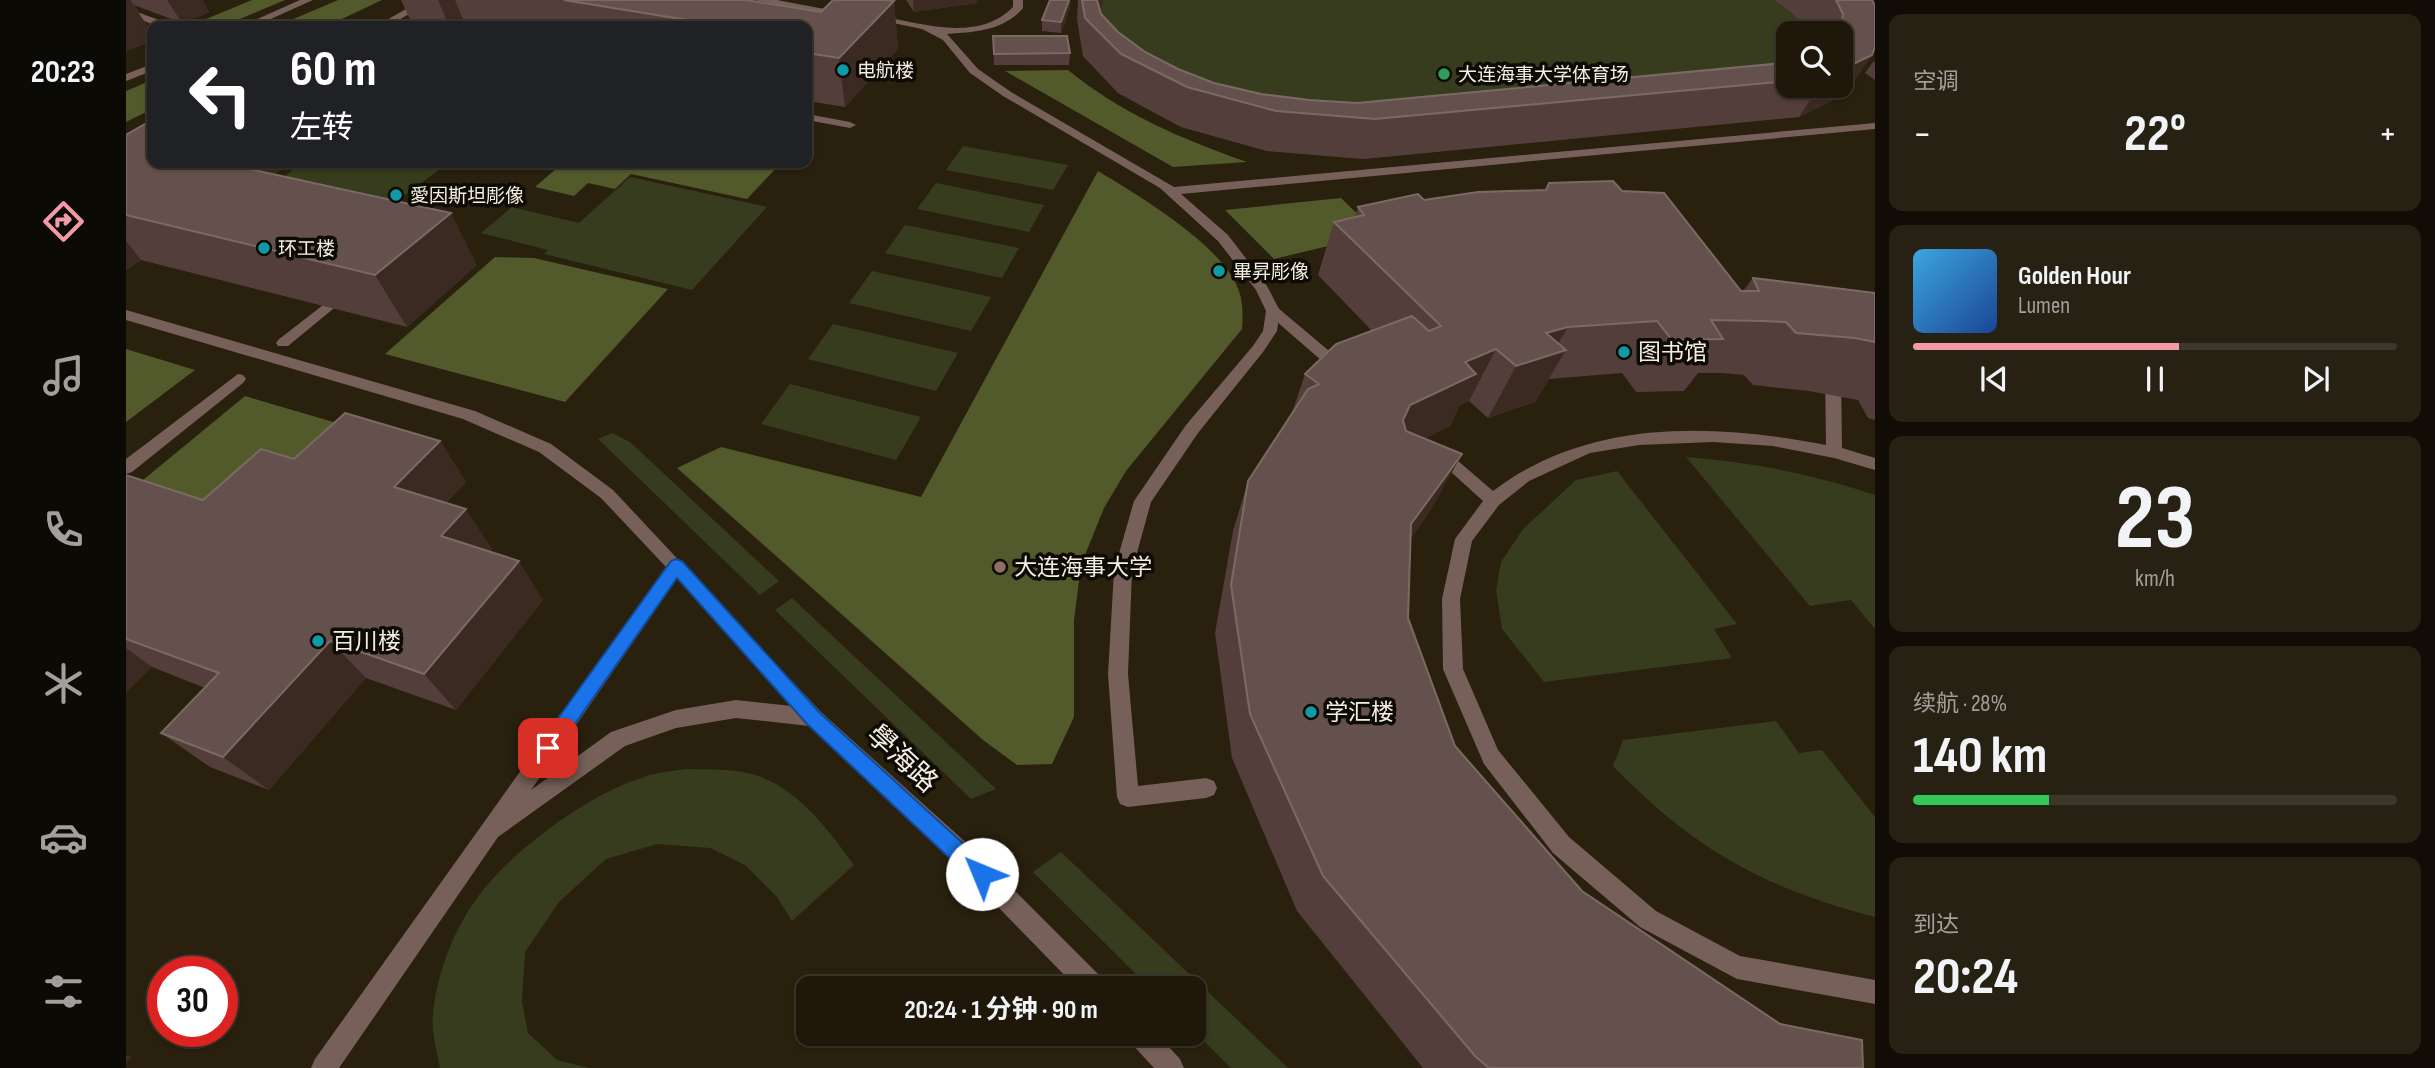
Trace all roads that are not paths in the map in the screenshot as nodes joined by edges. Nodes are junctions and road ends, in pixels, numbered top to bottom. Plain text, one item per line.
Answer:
1 (308, 0) edge
2 (429, 0) edge
3 (759, 0) edge
4 (1018, 0) edge
5 (126, 11) edge
6 (153, 21) edge
7 (259, 21) edge
8 (390, 21) edge
9 (937, 32) junction
10 (147, 69) edge
11 (126, 78) edge
12 (812, 118) edge
13 (850, 125) dead end
14 (1875, 126) edge
15 (1171, 191) junction
16 (353, 285) edge
17 (1273, 311) junction
18 (126, 315) edge
19 (283, 343) dead end
20 (1833, 358) edge
21 (238, 379) dead end
22 (1357, 383) edge
23 (1420, 437) edge
24 (1833, 452) junction
25 (1875, 464) edge
26 (126, 468) edge
27 (1493, 500) junction
28 (676, 566) junction
29 (814, 718) junction
30 (1206, 788) dead end
31 (483, 839) junction
32 (1082, 976) edge
33 (1875, 992) edge
34 (1151, 1046) edge
35 (324, 1068) edge
36 (1171, 1068) edge

1 - 7 street
2 - 8 street
3 - 9 street
4 - 9 street
5 - 6 street
9 - 15 street
10 - 11 street
12 - 13 street
14 - 15 street
15 - 17 street
16 - 19 street
17 - 22 street
17 - 30 street
18 - 28 street, 學海路
20 - 24 street
21 - 26 street
23 - 27 street
24 - 25 street
24 - 27 street
27 - 33 street
28 - 29 street, 學海路
28 - 31 street
29 - 31 street
29 - 32 street, 學海路
31 - 35 street
34 - 36 street

